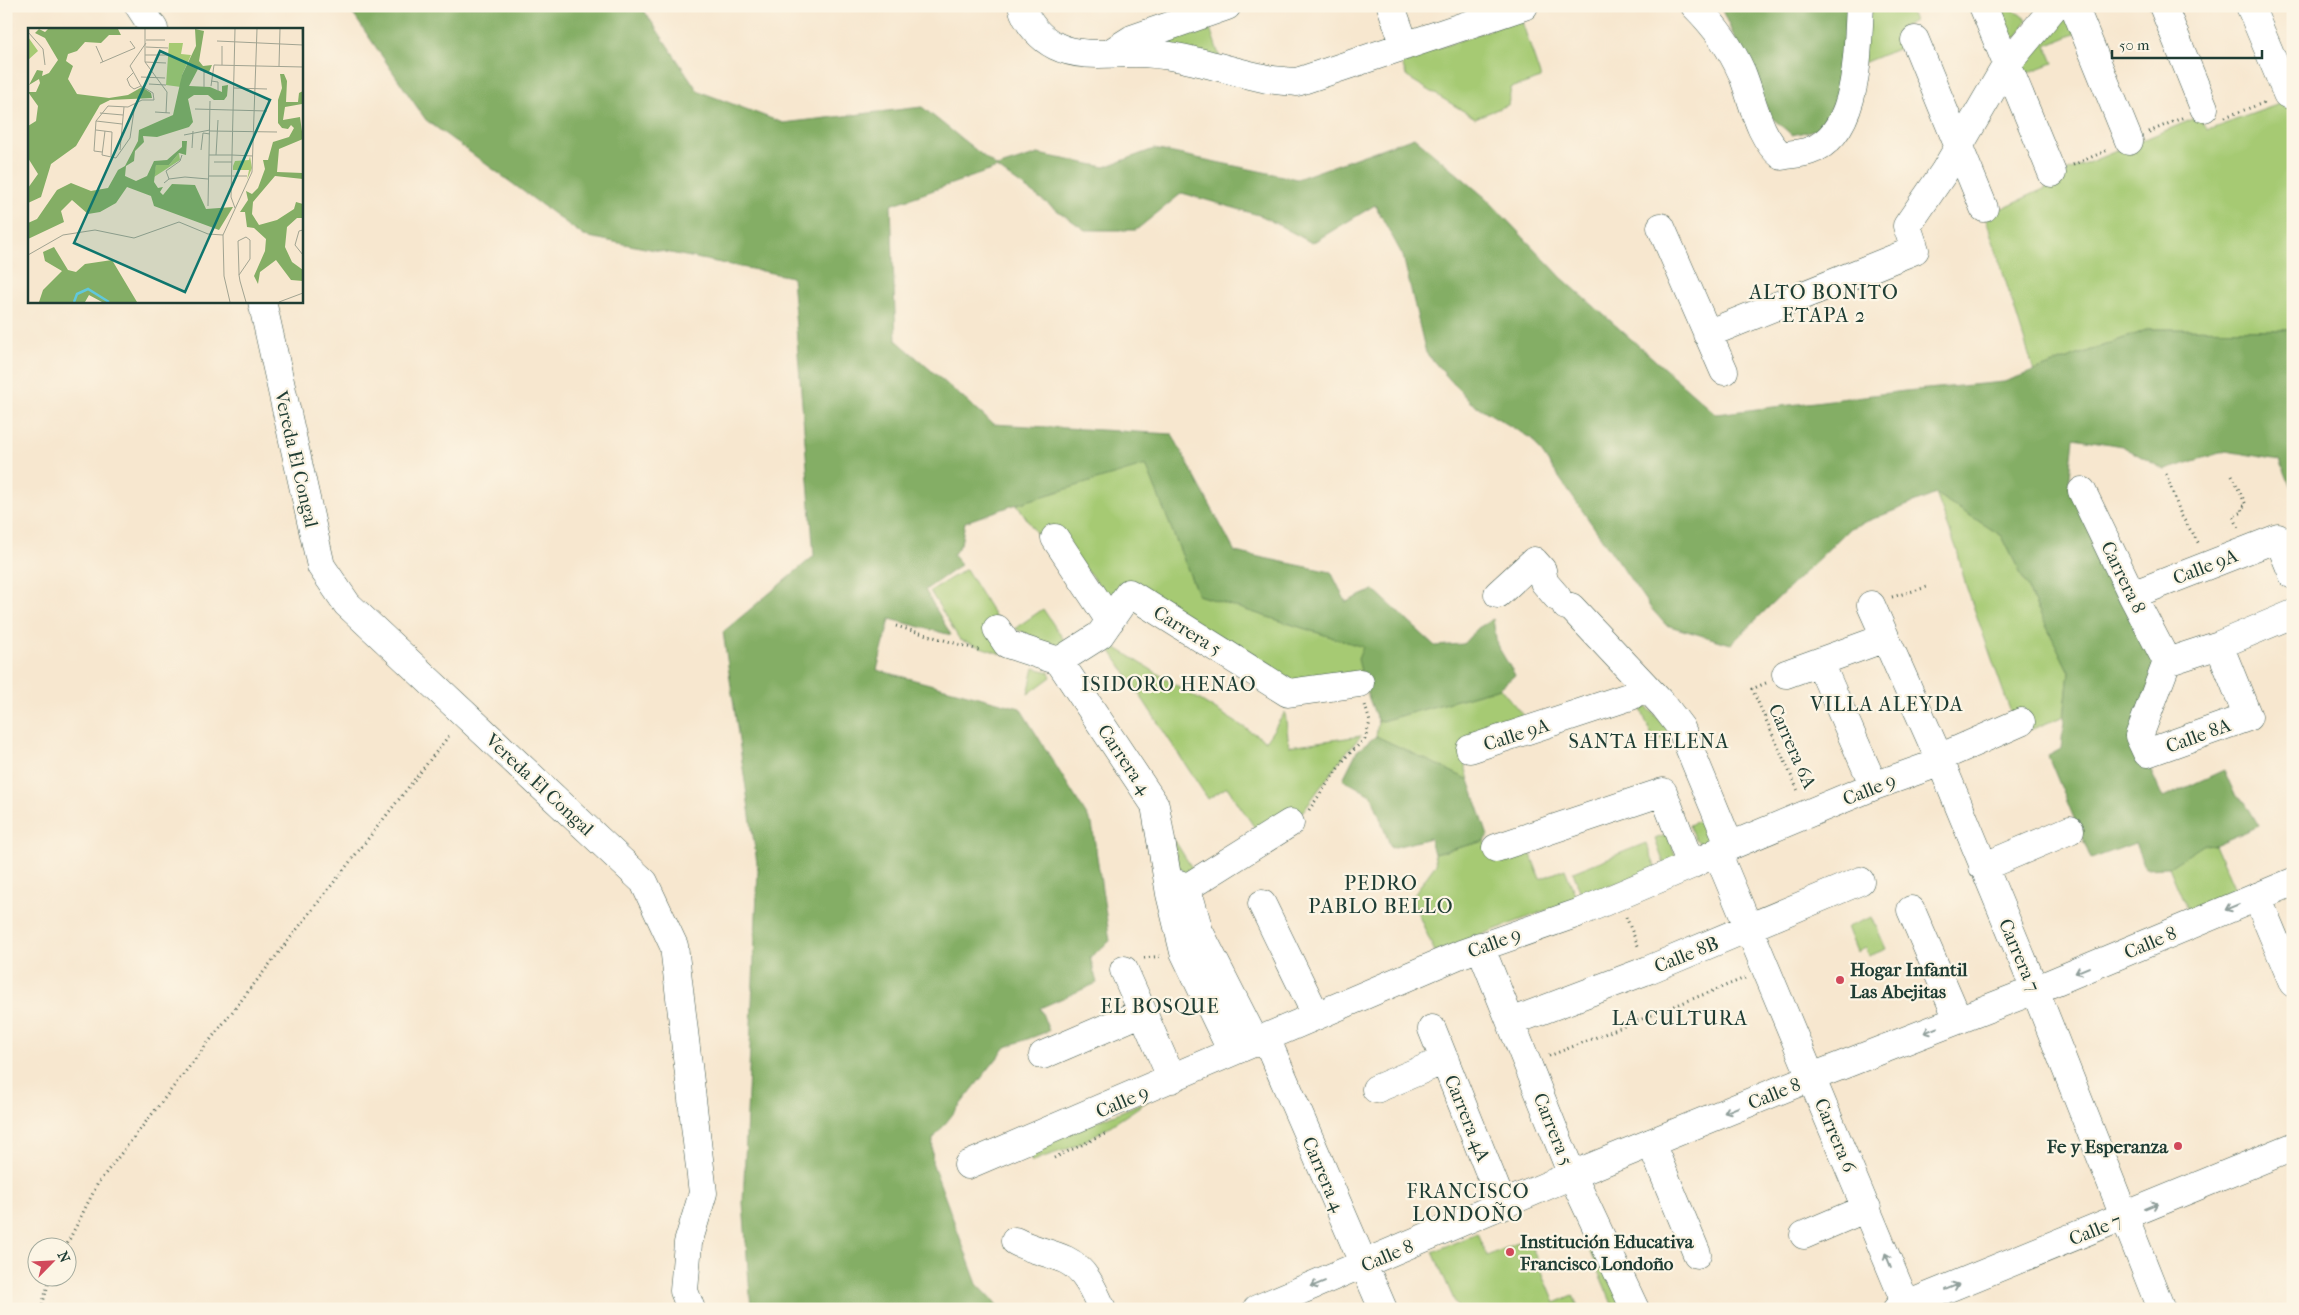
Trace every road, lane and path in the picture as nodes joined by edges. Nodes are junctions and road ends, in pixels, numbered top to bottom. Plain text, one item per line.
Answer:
1 (140, 6) edge
2 (1022, 6) edge
3 (1227, 6) edge
4 (1391, 6) edge
5 (1524, 6) edge
6 (1695, 6) edge
7 (1860, 6) edge
8 (1983, 6) edge
9 (2055, 6) edge
10 (2074, 6) edge
11 (2163, 6) edge
12 (2250, 6) edge
13 (153, 28) edge
14 (1915, 40) dead end
15 (1405, 46) junction
16 (1109, 53) junction
17 (2007, 64) junction
18 (2287, 94) joint
19 (2204, 108) junction
20 (2129, 141) junction
21 (1959, 147) junction
22 (2052, 173) joint
23 (1984, 208) dead end
24 (1661, 227) dead end
25 (262, 302) edge
26 (1707, 334) junction
27 (1724, 371) dead end
28 (2166, 474) dead end
29 (2232, 475) dead end
30 (2082, 491) dead end
31 (1055, 538) dead end
32 (2249, 549) junction
33 (2209, 565) junction
34 (2293, 575) edge
35 (1926, 587) dead end
36 (1498, 594) dead end
37 (2132, 595) junction
38 (1871, 605) joint
39 (2293, 614) edge
40 (1110, 621) junction
41 (896, 626) dead end
42 (1002, 636) joint
43 (1885, 638) junction
44 (2219, 645) junction
45 (1059, 661) junction
46 (2168, 662) junction
47 (1820, 663) junction
48 (1786, 674) dead end
49 (1360, 683) joint
50 (1644, 686) junction
51 (1752, 689) dead end
52 (466, 715) junction
53 (2021, 722) dead end
54 (1470, 749) dead end
55 (1939, 758) junction
56 (1874, 786) junction
57 (1808, 814) junction
58 (1290, 823) joint
59 (2070, 830) dead end
60 (1496, 848) dead end
61 (1723, 849) junction
62 (1692, 865) junction
63 (1166, 867) junction
64 (1983, 867) junction
65 (1860, 881) dead end
66 (2293, 882) edge
67 (1183, 890) junction
68 (1617, 897) junction
69 (2257, 897) junction
70 (1262, 904) dead end
71 (1911, 910) dead end
72 (1749, 928) junction
73 (1480, 946) junction
74 (1184, 952) junction
75 (1767, 969) junction
76 (1124, 970) joint
77 (1648, 970) junction
78 (2293, 983) edge
79 (2036, 990) junction
80 (1141, 1013) junction
81 (1316, 1015) junction
82 (1958, 1019) junction
83 (1511, 1022) junction
84 (1432, 1030) dead end
85 (1251, 1045) junction
86 (1043, 1056) dead end
87 (1445, 1060) junction
88 (1528, 1065) junction
89 (1812, 1077) junction
90 (1172, 1079) junction
91 (1376, 1090) dead end
92 (1651, 1143) junction
93 (2293, 1147) edge
94 (968, 1165) dead end
95 (1572, 1175) junction
96 (1503, 1206) junction
97 (1867, 1208) junction
98 (2124, 1217) junction
99 (1804, 1235) dead end
100 (70, 1238) edge
101 (1015, 1241) dead end
102 (1697, 1254) dead end
103 (1363, 1265) junction
104 (47, 1288) edge
105 (1904, 1308) edge
106 (40, 1309) edge
107 (691, 1309) edge
108 (1102, 1309) edge
109 (1257, 1309) edge
110 (1382, 1309) edge
111 (1635, 1309) edge
112 (2161, 1309) edge

1 - 13 street
2 - 16 street
3 - 16 street
4 - 15 street
5 - 15 street
6 - 7 street
8 - 17 street
9 - 17 street
10 - 20 street
11 - 19 street
12 - 18 street
14 - 21 street
15 - 16 street
17 - 21 street
17 - 22 street
18 - 19 path
19 - 20 path
20 - 22 path
21 - 23 street
21 - 26 street
24 - 26 street
25 - 52 street, Vereda El Congal
26 - 27 street
28 - 33 path
29 - 32 path
30 - 37 street, Carrera 8
31 - 40 street
32 - 33 street, Calle 9A
32 - 34 street, Calle 9A
33 - 37 street, Calle 9A
35 - 38 path
36 - 50 street, Carrera 6
37 - 46 street, Carrera 8
38 - 43 street, Carrera 7
39 - 44 street
40 - 45 street
40 - 49 street, Carrera 5
41 - 42 path
42 - 45 street
43 - 47 street
43 - 55 street, Carrera 7
44 - 46 street
44 - 46 street, Calle 8A
45 - 63 street, Carrera 4
47 - 48 street
47 - 56 street
49 - 58 path
50 - 54 street, Calle 9A
50 - 61 street, Carrera 6
51 - 57 path, Carrera 6A
52 - 100 path
52 - 107 street, Vereda El Congal
53 - 55 street, Calle 9
55 - 56 street, Calle 9
55 - 64 street, Carrera 7
56 - 57 street, Calle 9
57 - 61 street, Calle 9
58 - 67 street
59 - 64 street
60 - 62 street
61 - 62 street, Calle 9
61 - 72 street, Carrera 6
62 - 68 street, Calle 9
63 - 67 street, Carrera 4
63 - 74 street, Carrera 4
64 - 79 street, Carrera 7
65 - 72 street, Calle 8B
66 - 69 street, Calle 8
67 - 85 street, Carrera 4
68 - 73 street, Calle 9
68 - 77 path
69 - 78 street
69 -> 79 street, Calle 8
70 - 81 street
71 - 82 street
72 - 75 street, Carrera 6
72 - 77 street, Calle 8B
73 - 81 street, Calle 9
73 - 83 street, Carrera 5
74 - 76 path
74 - 85 street, Carrera 4
75 - 88 path
75 - 89 street, Carrera 6
76 - 80 street
77 - 83 street, Calle 8B
79 - 82 street, Calle 8
79 - 98 street, Carrera 7
80 - 86 street
80 - 90 street
81 - 85 street, Calle 9
82 -> 89 street, Calle 8
83 - 88 street, Carrera 5
84 - 87 street, Carrera 4A
85 - 90 street, Calle 9
85 - 103 street, Carrera 4
87 - 91 street
87 - 96 street, Carrera 4A
88 - 95 street, Carrera 5
89 -> 92 street, Calle 8
89 - 97 street, Carrera 6
90 - 94 street, Calle 9
92 - 95 street, Calle 8
92 - 102 street
98 -> 93 street, Calle 7
95 - 96 street, Calle 8
95 - 111 street, Carrera 5
96 - 103 street, Calle 8
97 - 99 street
105 -> 97 street, Carrera 6
105 -> 98 street, Calle 7
98 - 112 street, Carrera 7
101 - 108 street
103 -> 109 street, Calle 8
103 - 110 street, Carrera 4
104 - 106 path

